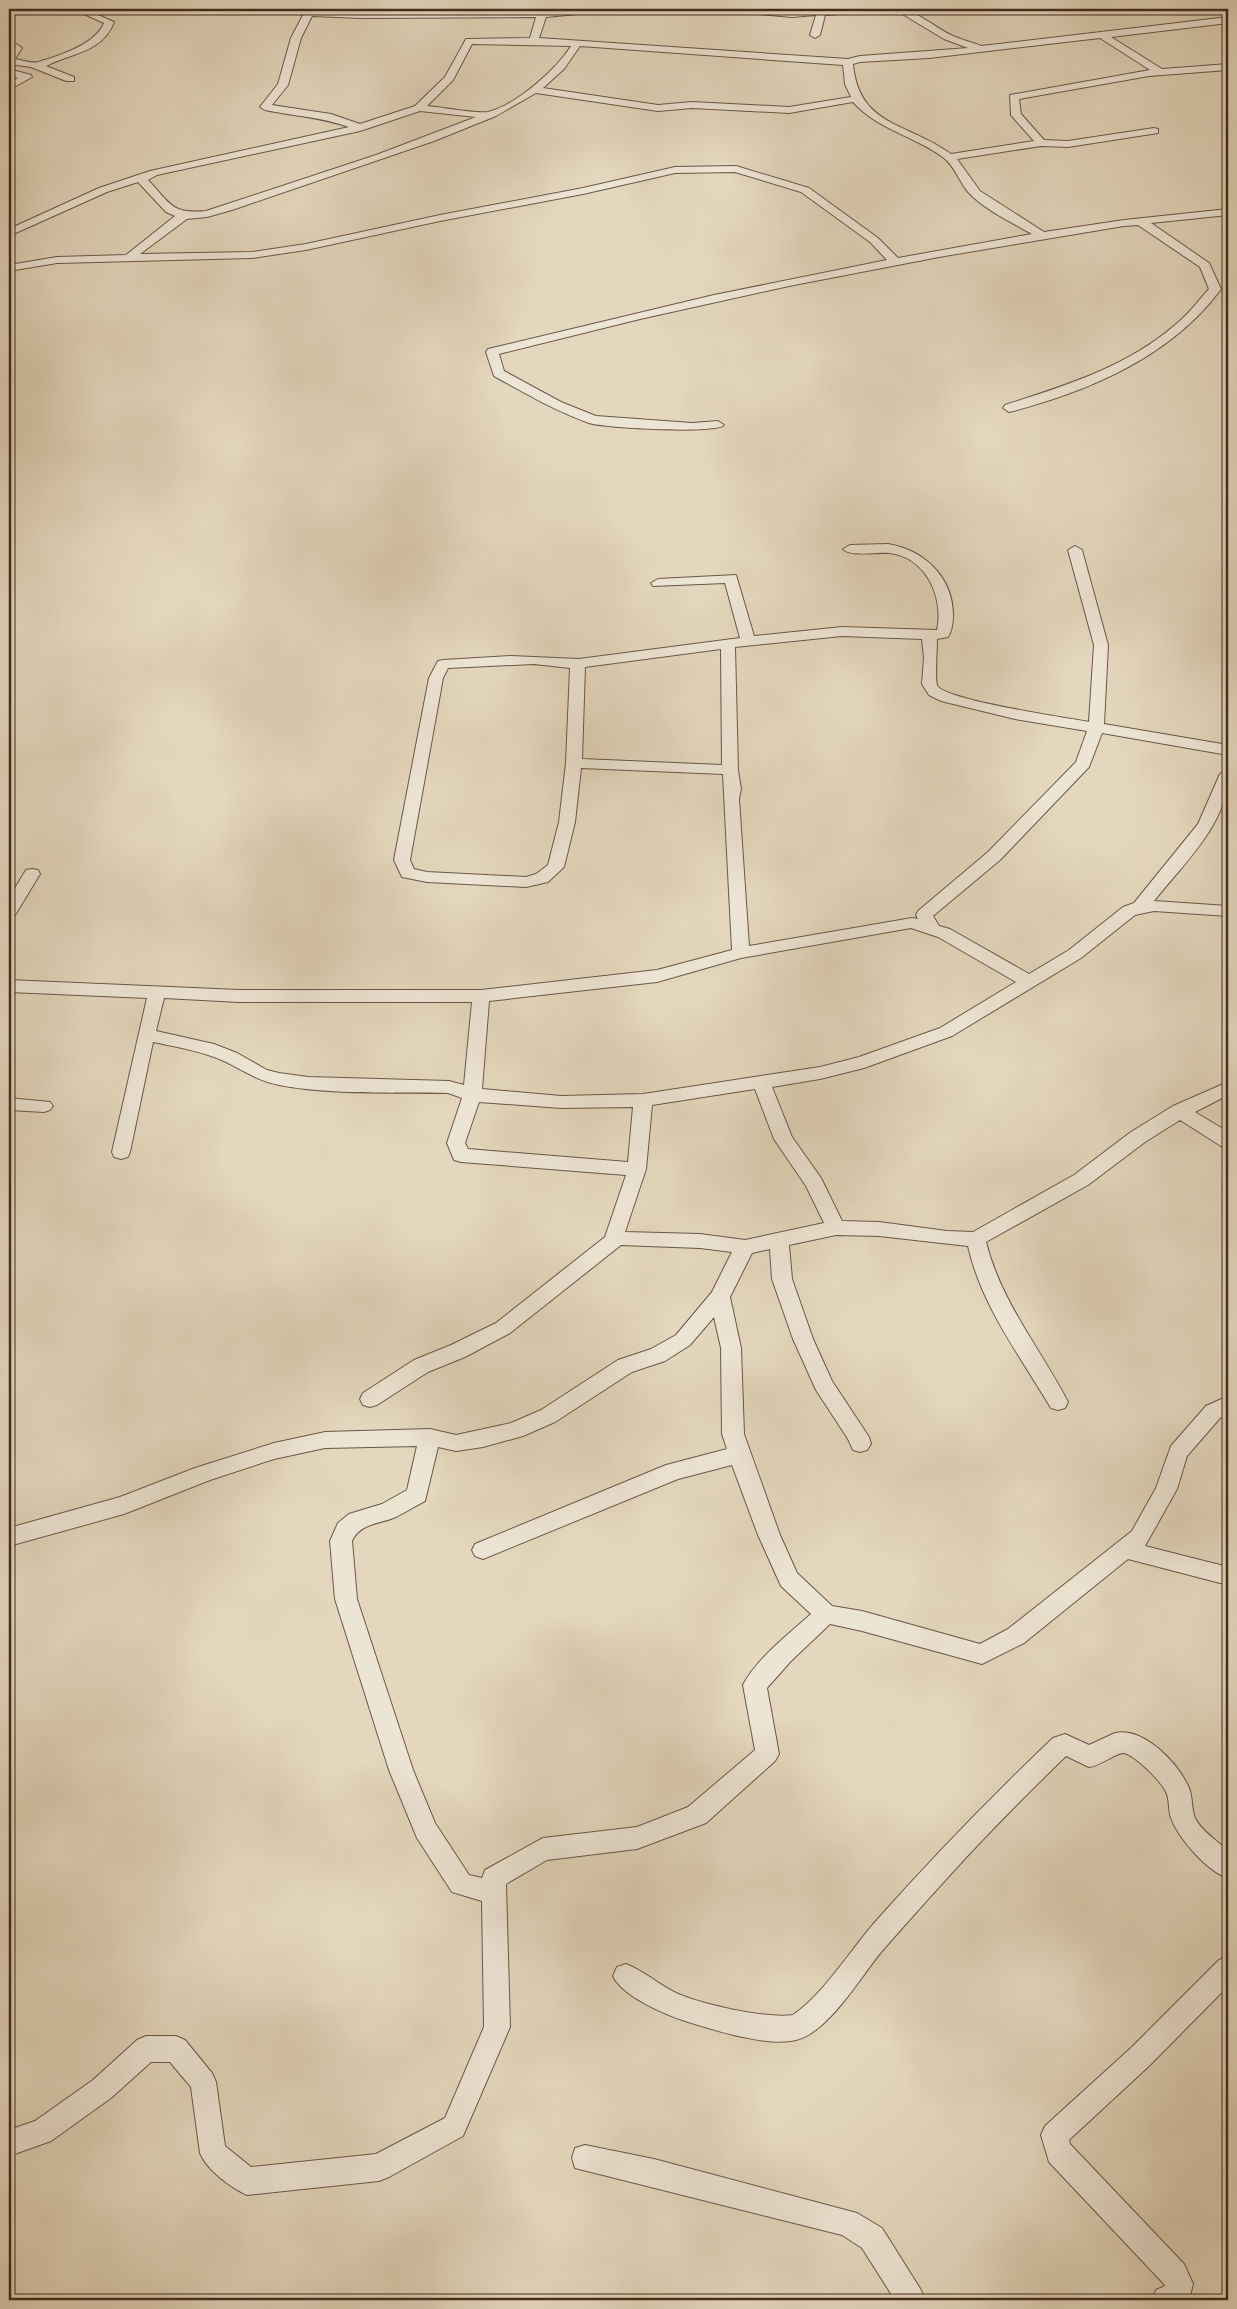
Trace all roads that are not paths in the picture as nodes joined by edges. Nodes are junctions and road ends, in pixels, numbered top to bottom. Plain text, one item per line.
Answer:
1 (78, 9) edge
2 (287, 9) edge
3 (598, 9) edge
4 (735, 9) edge
5 (865, 9) edge
6 (899, 9) edge
7 (821, 13) junction
8 (308, 14) junction
9 (541, 16) junction
10 (1228, 20) edge
11 (815, 35) dead end
12 (1102, 35) junction
13 (535, 41) junction
14 (9, 42) edge
15 (577, 43) junction
16 (981, 49) junction
17 (9, 61) edge
18 (848, 62) junction
19 (40, 65) junction
20 (1228, 67) edge
21 (9, 72) edge
22 (1161, 73) junction
23 (70, 79) dead end
24 (9, 87) edge
25 (533, 90) junction
26 (854, 99) junction
27 (419, 108) junction
28 (489, 115) junction
29 (360, 128) junction
30 (1154, 131) dead end
31 (1041, 144) junction
32 (950, 157) junction
33 (145, 176) junction
34 (1228, 212) edge
35 (184, 216) junction
36 (1141, 222) junction
37 (9, 233) edge
38 (1044, 237) junction
39 (129, 258) junction
40 (896, 261) junction
41 (9, 268) edge
42 (1009, 408) dead end
43 (718, 425) dead end
44 (850, 549) dead end
45 (1075, 550) dead end
46 (658, 583) dead end
47 (929, 635) junction
48 (748, 642) junction
49 (728, 644) junction
50 (578, 663) junction
51 (1096, 728) junction
52 (1228, 750) edge
53 (574, 763) junction
54 (730, 770) junction
55 (1228, 774) edge
56 (32, 874) dead end
57 (1140, 907) junction
58 (9, 910) edge
59 (1228, 911) edge
60 (932, 928) junction
61 (740, 953) junction
62 (1029, 982) junction
63 (9, 986) edge
64 (157, 993) junction
65 (481, 996) junction
66 (146, 1035) junction
67 (761, 1082) junction
68 (1228, 1088) edge
69 (472, 1095) junction
70 (643, 1100) junction
71 (9, 1104) edge
72 (44, 1106) dead end
73 (1180, 1111) junction
74 (1228, 1142) edge
75 (121, 1152) dead end
76 (637, 1169) junction
77 (836, 1228) junction
78 (617, 1238) junction
79 (976, 1239) junction
80 (779, 1240) junction
81 (745, 1247) junction
82 (720, 1297) junction
83 (370, 1399) dead end
84 (1058, 1402) dead end
85 (1228, 1404) edge
86 (430, 1437) junction
87 (860, 1444) dead end
88 (739, 1454) junction
89 (9, 1537) edge
90 (1125, 1549) junction
91 (483, 1550) dead end
92 (1228, 1576) edge
93 (826, 1614) junction
94 (1228, 1867) edge
95 (495, 1893) junction
96 (1228, 1969) edge
97 (626, 1976) dead end
98 (9, 2143) edge
99 (585, 2158) dead end
100 (911, 2300) edge
101 (1166, 2300) edge

1 - 19 street
2 - 8 street
3 - 9 street
4 - 7 street
5 - 7 street
6 - 16 street
7 - 11 street
8 - 9 street
8 - 29 street
9 - 13 street
10 - 12 street
12 - 16 street
12 - 22 street
13 - 15 street
13 - 27 street
14 - 17 street
15 - 18 street
15 - 25 street
16 - 18 street
17 - 19 street
18 - 26 street
19 - 23 street
20 - 22 street
21 - 24 street
22 - 31 street
25 - 26 street
25 - 28 street
26 - 32 street
27 - 28 street
27 - 29 street
28 - 35 street
29 - 33 street
30 - 31 street
31 - 32 street
32 - 38 street
33 - 35 street
33 - 37 street
34 - 36 street
35 - 39 street
36 - 38 street
36 - 42 street
38 - 40 street
39 - 40 street
39 - 41 street
40 - 43 street
44 - 47 street
45 - 51 street
46 - 48 street
47 - 48 street
47 - 51 street
48 - 49 street
49 - 50 street
49 - 54 street
50 - 53 street
50 - 53 street
51 - 52 street
51 - 60 street
53 - 54 street
54 - 61 street
55 - 57 street
56 - 58 street
57 - 59 street
57 - 62 street
60 - 61 street
60 - 62 street
61 - 65 street
62 - 67 street
63 - 64 street
64 - 65 street
64 - 66 street
65 - 69 street
66 - 69 street
66 - 75 street
67 - 70 street
67 - 77 street
68 - 73 street
69 - 70 street
69 - 76 street
70 - 76 street
71 - 72 street
73 - 74 street
73 - 79 street
76 - 78 street
77 - 79 street
77 - 80 street
78 - 81 street
78 - 83 street
79 - 84 street
80 - 81 street
80 - 87 street
81 - 82 street
82 - 86 street
82 - 88 street
85 - 90 street
86 - 89 street
86 - 95 street
88 - 91 street
88 - 93 street
90 - 92 street
90 - 93 street
93 - 95 street
94 - 97 street
95 - 98 street
96 - 101 street
99 - 100 street

